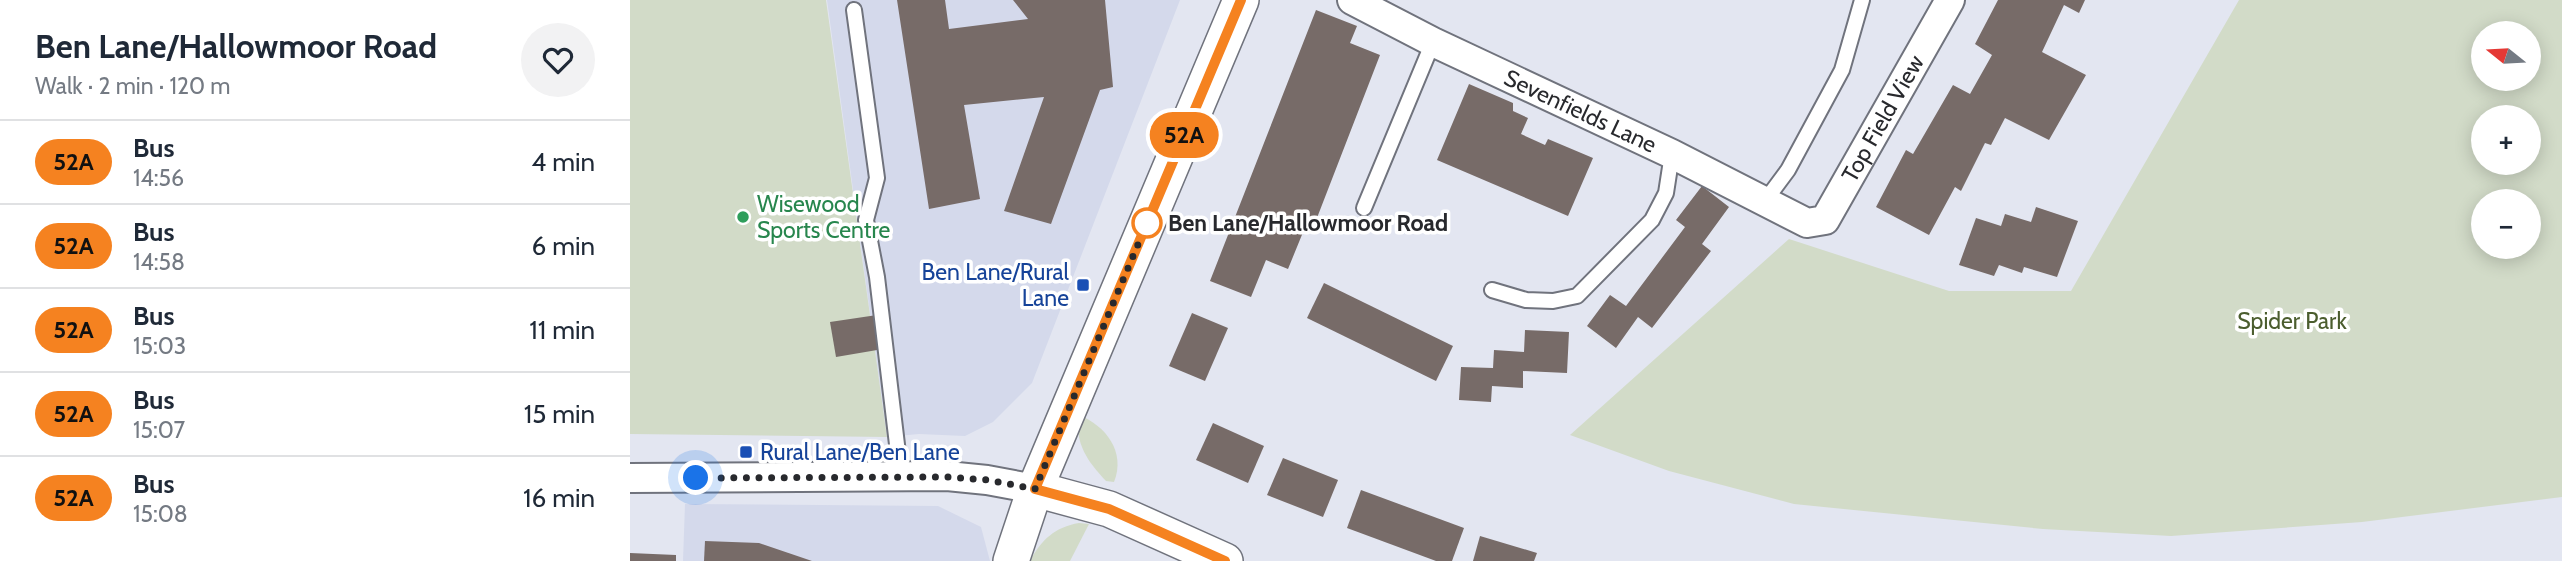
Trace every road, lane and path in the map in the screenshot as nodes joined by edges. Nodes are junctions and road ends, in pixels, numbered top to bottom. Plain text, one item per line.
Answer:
1 (1241, 0) edge
2 (1352, 0) edge
3 (1862, 0) edge
4 (1950, 0) edge
5 (854, 10) dead end
6 (1433, 42) junction
7 (1672, 154) junction
8 (1765, 201) junction
9 (1364, 208) dead end
10 (1807, 223) joint
11 (1492, 290) dead end
12 (630, 478) edge
13 (901, 478) junction
14 (1035, 489) junction
15 (1011, 561) edge
16 (1225, 561) edge

1 - 14 street
2 - 6 street, Sevenfields Lane
3 - 8 lane
4 - 10 street, Top Field View
5 - 13 lane
6 - 7 street, Sevenfields Lane
6 - 9 lane
7 - 8 street, Sevenfields Lane
7 - 11 lane
8 - 10 street, Sevenfields Lane
12 - 13 street
13 - 14 street
14 - 15 street
14 - 16 street

